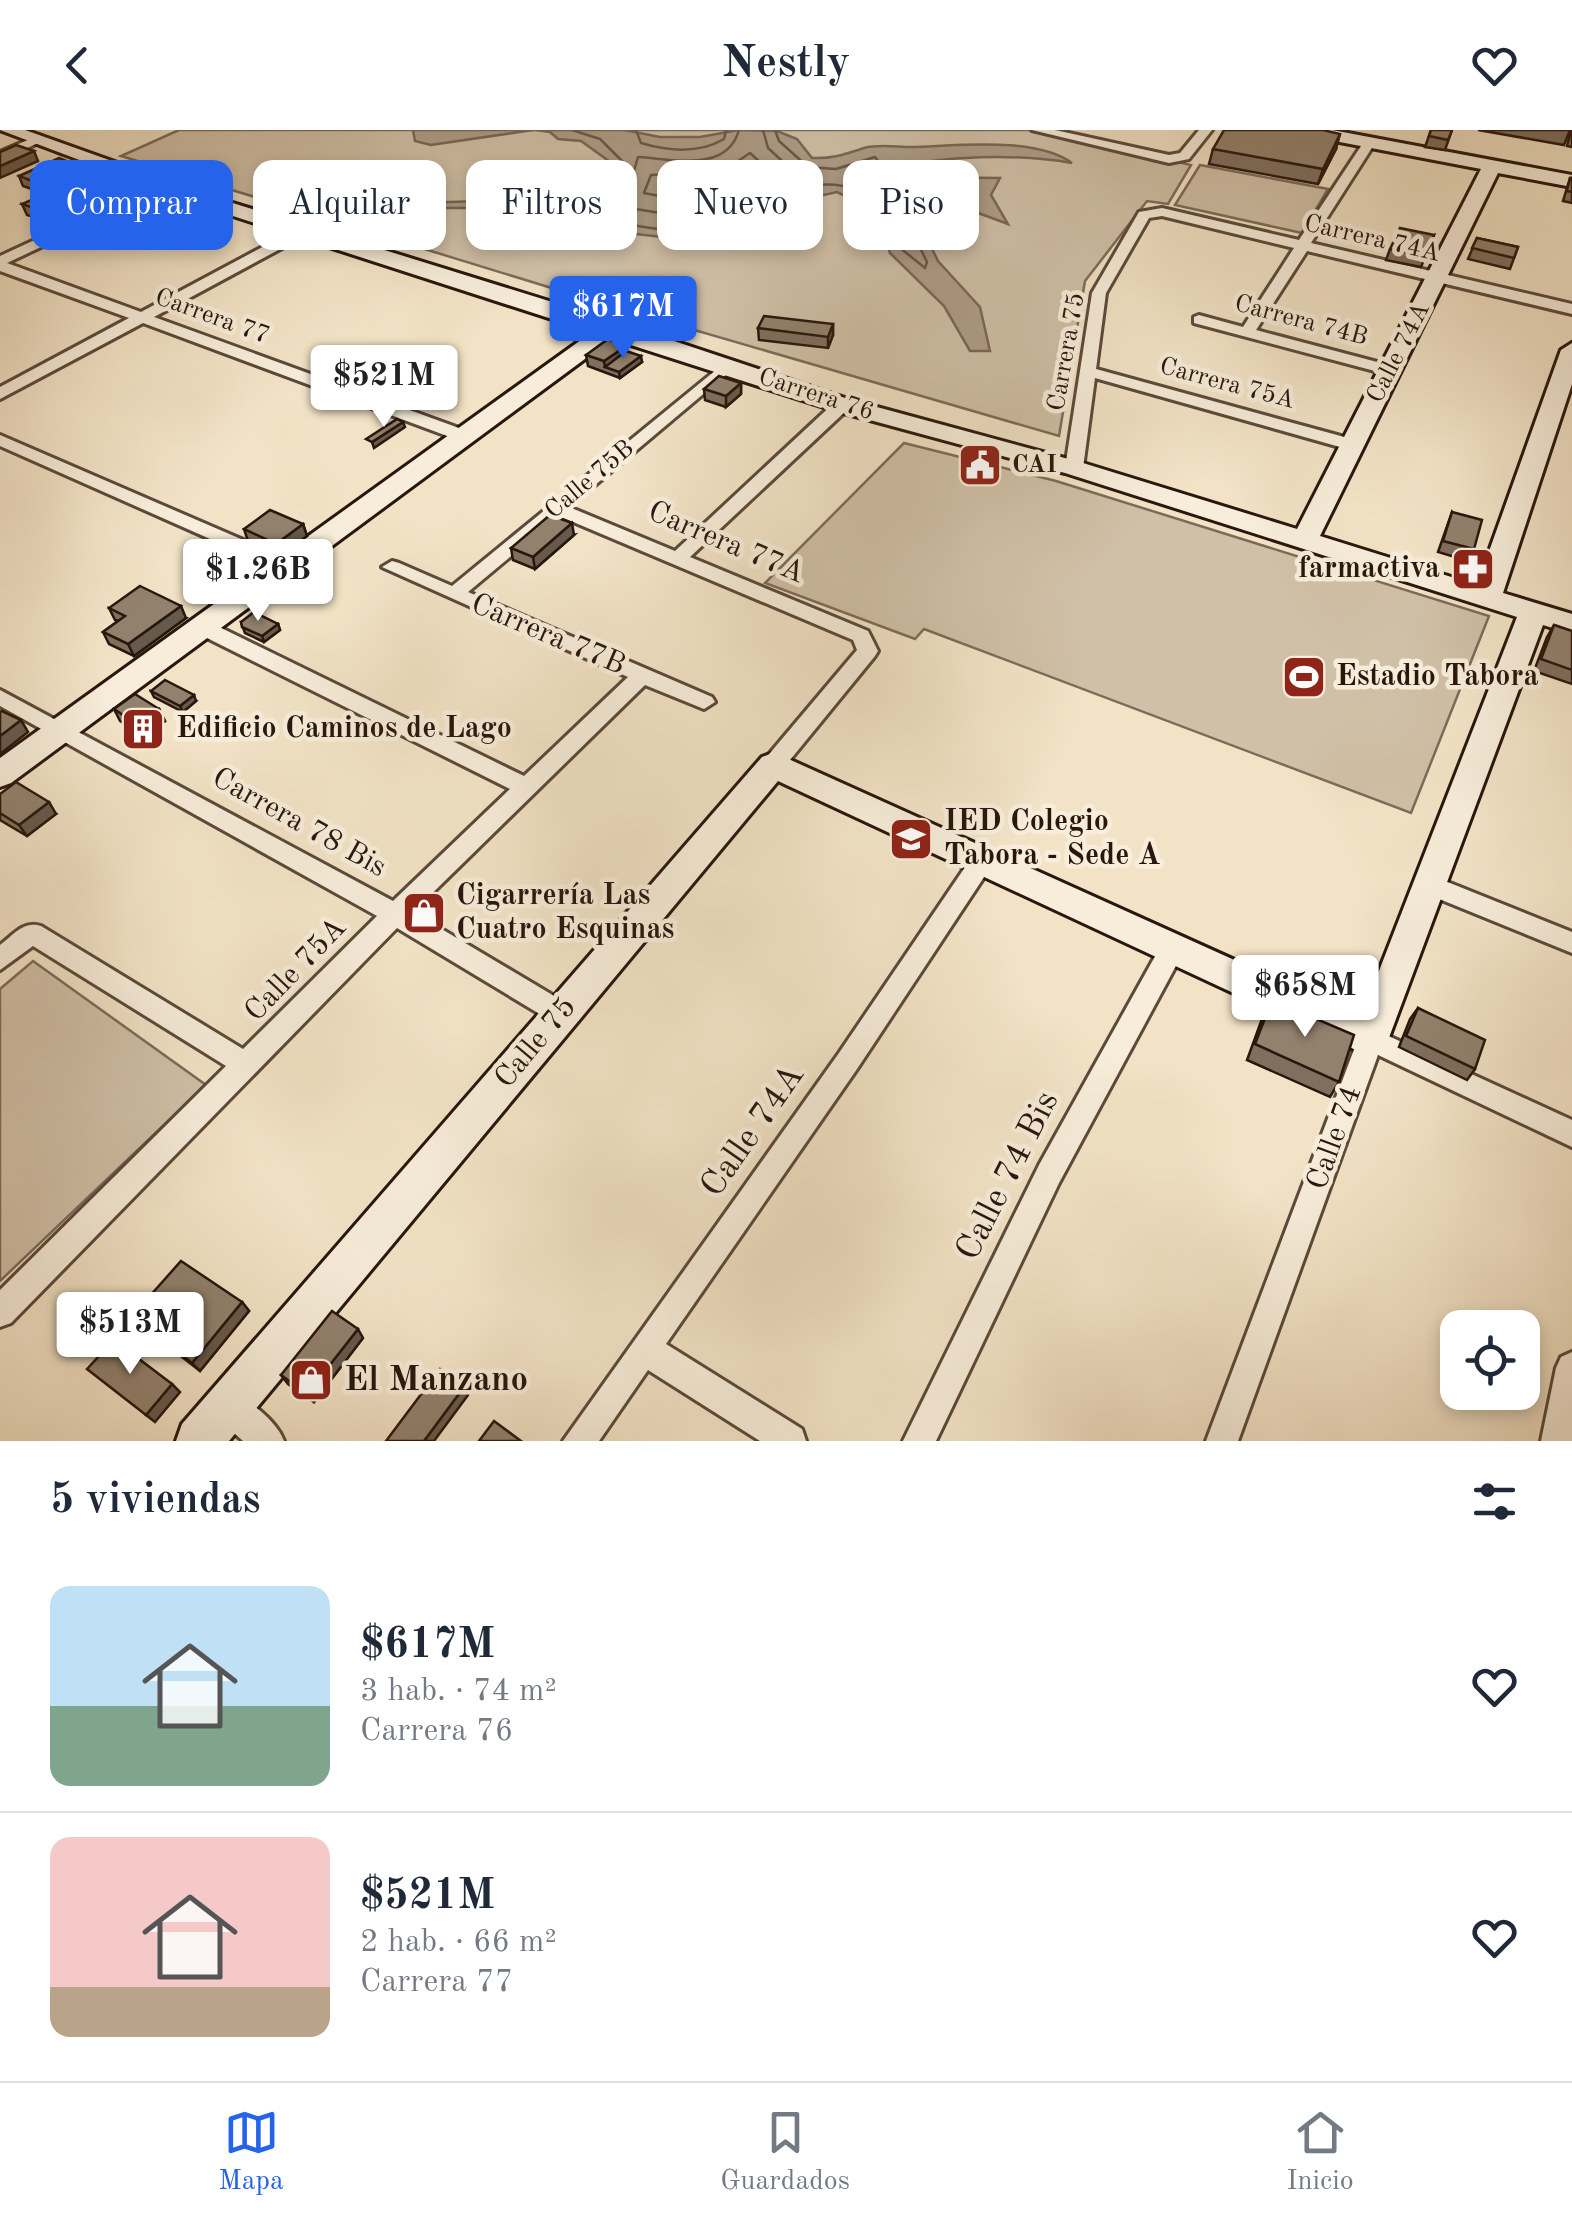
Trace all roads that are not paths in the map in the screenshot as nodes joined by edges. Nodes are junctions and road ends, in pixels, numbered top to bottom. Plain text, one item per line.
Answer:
1 (8, 130) edge
2 (1038, 130) edge
3 (1206, 130) edge
4 (1303, 130) edge
5 (34, 142) junction
6 (1369, 142) junction
7 (0, 157) edge
8 (87, 160) edge
9 (1492, 166) junction
10 (1572, 181) edge
11 (1162, 212) joint
12 (1302, 246) junction
13 (30, 249) edge
14 (268, 250) edge
15 (364, 250) edge
16 (0, 263) edge
17 (1436, 277) junction
18 (1572, 309) edge
19 (142, 318) junction
20 (1199, 320) dead end
21 (612, 328) junction
22 (1247, 332) junction
23 (1572, 350) edge
24 (727, 366) junction
25 (1390, 370) junction
26 (1087, 371) junction
27 (0, 394) edge
28 (842, 404) junction
29 (464, 436) junction
30 (0, 440) edge
31 (1353, 444) junction
32 (1074, 468) junction
33 (556, 508) junction
34 (1305, 540) junction
35 (678, 558) junction
36 (287, 566) junction
37 (392, 567) dead end
38 (454, 594) junction
39 (1487, 597) junction
40 (1533, 612) junction
41 (1572, 624) edge
42 (202, 627) junction
43 (867, 643) joint
44 (642, 676) junction
45 (0, 696) edge
46 (704, 702) dead end
47 (64, 728) junction
48 (773, 765) junction
49 (0, 775) edge
50 (524, 786) junction
51 (982, 861) junction
52 (1430, 885) junction
53 (395, 914) junction
54 (1572, 943) edge
55 (1172, 948) junction
56 (0, 960) edge
57 (562, 1014) junction
58 (1371, 1040) junction
59 (248, 1066) junction
60 (1572, 1134) edge
61 (0, 1312) edge
62 (646, 1350) junction
63 (1572, 1368) edge
64 (228, 1406) junction
65 (199, 1441) edge
66 (268, 1441) edge
67 (580, 1441) edge
68 (790, 1441) edge
69 (919, 1441) edge
70 (1222, 1441) edge
71 (1556, 1441) edge

1 - 5 street, Carrera 76
2 - 3 street
4 - 6 street
5 - 7 street
5 - 8 street, Carrera 76
6 - 9 street
6 - 12 street
9 - 10 street
9 - 17 street, Calle 74A
11 - 12 street, Carrera 74A
11 - 26 street, Carrera 75
12 - 17 street, Carrera 74A
12 - 22 street
13 - 16 street
14 - 19 street
15 - 21 street, Carrera 76
16 - 19 street, Carrera 77
17 - 18 street, Carrera 74A
17 - 25 street, Calle 74A
19 - 27 street
19 - 29 street, Carrera 77
20 - 22 street, Carrera 74B
21 - 24 street, Carrera 76
21 - 29 street
22 - 25 street, Carrera 74B
23 - 39 street
24 - 28 street, Carrera 76
24 - 33 street, Calle 75B
25 - 31 street, Calle 74A
26 - 31 street, Carrera 75A
26 - 32 street, Carrera 75
28 - 32 street, Carrera 76
28 - 35 street
29 - 36 street
30 - 36 street
31 - 34 street, Calle 74A
32 - 34 street, Carrera 76
33 - 35 street, Carrera 77A
33 - 38 street, Calle 75B
34 - 39 street, Carrera 76
35 - 43 street, Carrera 77A
36 - 42 street
37 - 38 street, Carrera 77B
38 - 44 street, Carrera 77B
39 - 40 street, Carrera 76
40 - 41 street, Carrera 76
40 - 52 street, Calle 74
42 - 47 street
42 - 50 street
43 - 48 street, Calle 75
44 - 46 street, Carrera 77B
44 - 50 street, Calle 75A
45 - 47 street, Carrera 78 Bis
47 - 49 street
47 - 53 street, Carrera 78 Bis
48 - 51 street
48 - 57 street, Calle 75
50 - 53 street, Calle 75A
51 - 55 street
51 - 62 street, Calle 74A
52 - 54 street
52 - 58 street, Calle 74
53 - 57 street, Carrera 78 Bis
53 - 59 street, Calle 75A
55 - 58 street
55 - 69 street, Calle 74 Bis
56 - 59 street
57 - 64 street, Calle 75
58 - 60 street
58 - 70 street, Calle 74
59 - 61 street, Calle 75A
62 - 67 street, Calle 74A
62 - 68 street
63 - 71 street
64 - 65 street, Calle 75
64 - 66 street

